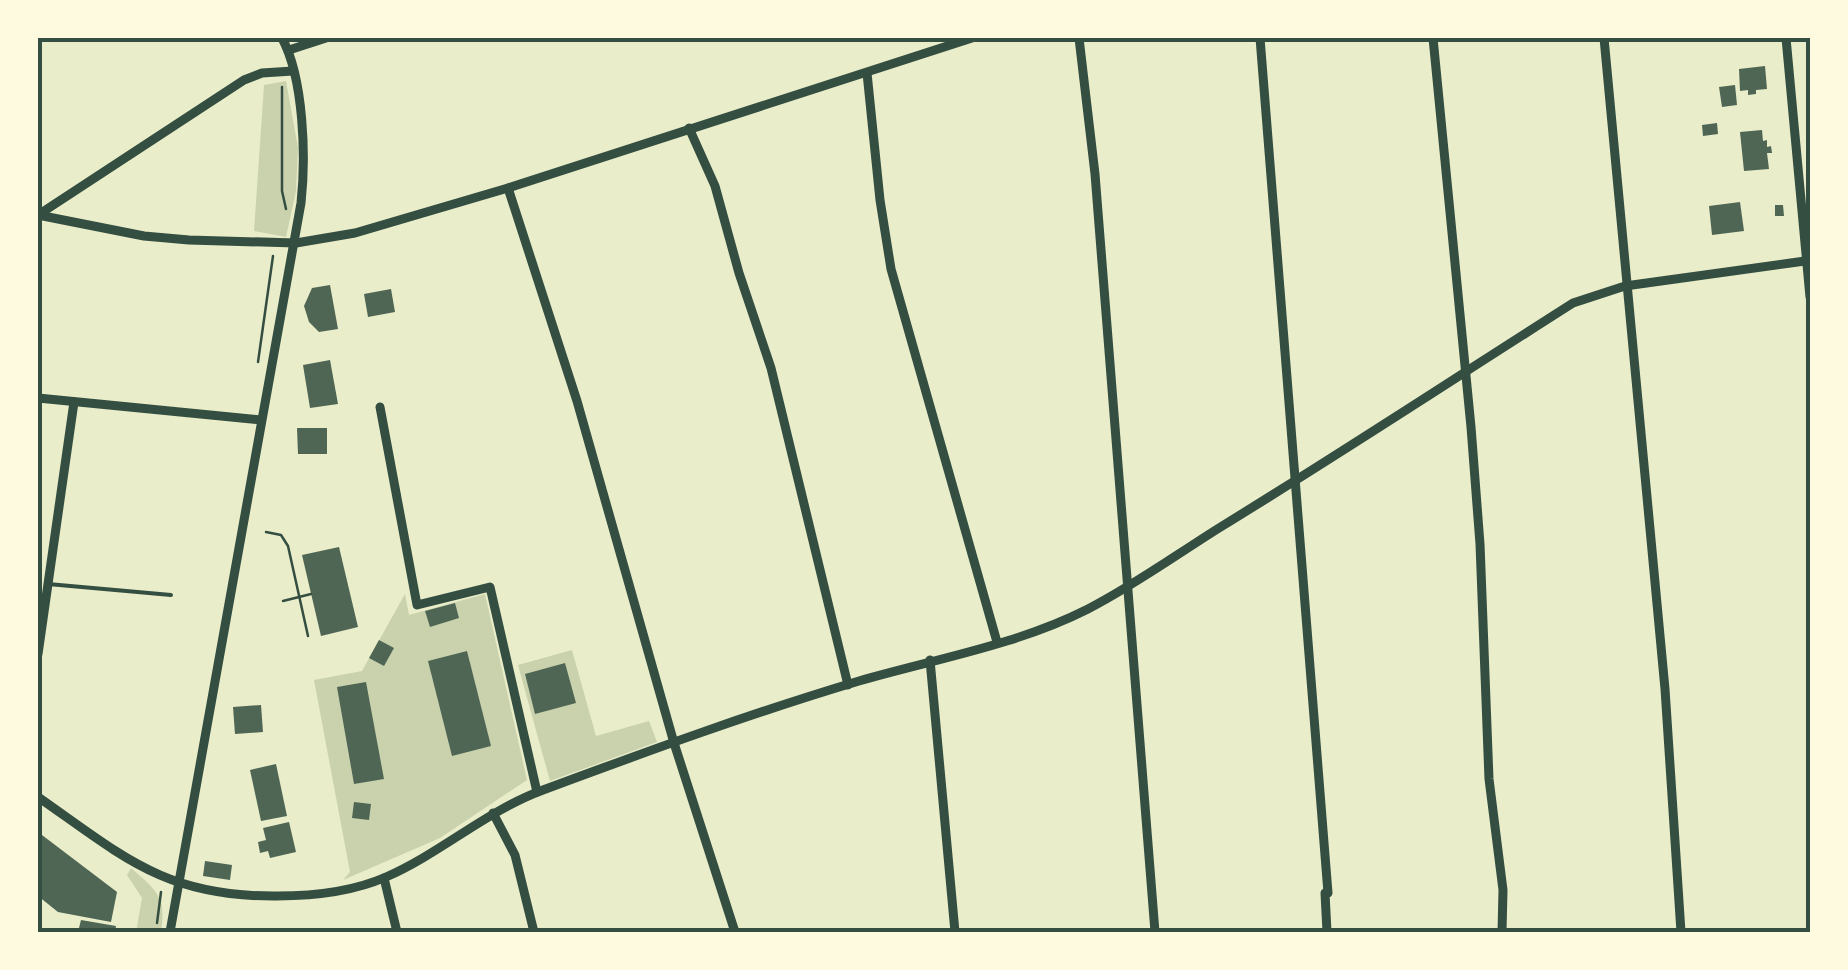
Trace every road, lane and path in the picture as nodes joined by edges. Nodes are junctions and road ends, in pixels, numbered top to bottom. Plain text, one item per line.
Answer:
1 (282, 38) edge
2 (326, 38) edge
3 (972, 38) edge
4 (1079, 38) edge
5 (1260, 38) edge
6 (1433, 38) edge
7 (1604, 38) edge
8 (1786, 38) edge
9 (289, 50) junction
10 (292, 70) junction
11 (280, 72) junction
12 (867, 72) junction
13 (689, 128) junction
14 (508, 188) junction
15 (287, 213) dead end
16 (38, 215) edge
17 (270, 243) junction
18 (296, 243) junction
19 (1805, 261) junction
20 (1625, 286) junction
21 (1810, 297) edge
22 (256, 370) dead end
23 (1463, 373) junction
24 (38, 398) edge
25 (74, 402) junction
26 (380, 407) dead end
27 (261, 420) junction
28 (1295, 482) junction
29 (266, 532) dead end
30 (48, 584) junction
31 (1128, 584) junction
32 (311, 594) dead end
33 (171, 595) dead end
34 (299, 597) junction
35 (282, 601) dead end
36 (308, 636) dead end
37 (997, 642) junction
38 (38, 654) edge
39 (930, 660) junction
40 (848, 685) junction
41 (674, 743) junction
42 (538, 792) junction
43 (38, 798) edge
44 (493, 812) junction
45 (163, 878) junction
46 (384, 878) junction
47 (178, 885) junction
48 (155, 932) edge
49 (170, 932) edge
50 (397, 932) edge
51 (534, 932) edge
52 (735, 932) edge
53 (955, 932) edge
54 (1156, 932) edge
55 (1327, 932) edge
56 (1502, 932) edge
57 (1680, 932) edge

1 - 9 street
2 - 9 street
3 - 12 street
4 - 31 street
5 - 28 street
6 - 23 street
7 - 20 street
8 - 19 street
9 - 10 street
10 - 11 street
10 - 18 street
11 - 15 path
11 - 16 street
12 - 13 street
12 - 37 street
13 - 14 street
13 - 40 street
14 - 18 street
14 - 41 street
16 - 17 street
17 - 18 street
17 - 22 path
18 - 27 street
19 - 20 street
19 - 21 street
20 - 23 street
20 - 57 street
23 - 28 street
23 - 56 street
24 - 25 street
25 - 27 street
25 - 30 street
26 - 42 street
27 - 47 street
28 - 31 street
28 - 55 street
29 - 34 path
30 - 33 lane
30 - 38 street
31 - 37 street
31 - 54 street
32 - 34 path
34 - 35 path
34 - 36 path
37 - 39 street
39 - 40 street
39 - 53 street
40 - 41 street
41 - 42 street
41 - 52 street
42 - 44 street
43 - 45 street
44 - 46 street
44 - 51 street
45 - 47 street
45 - 48 path
46 - 47 street
46 - 50 street
47 - 49 street

